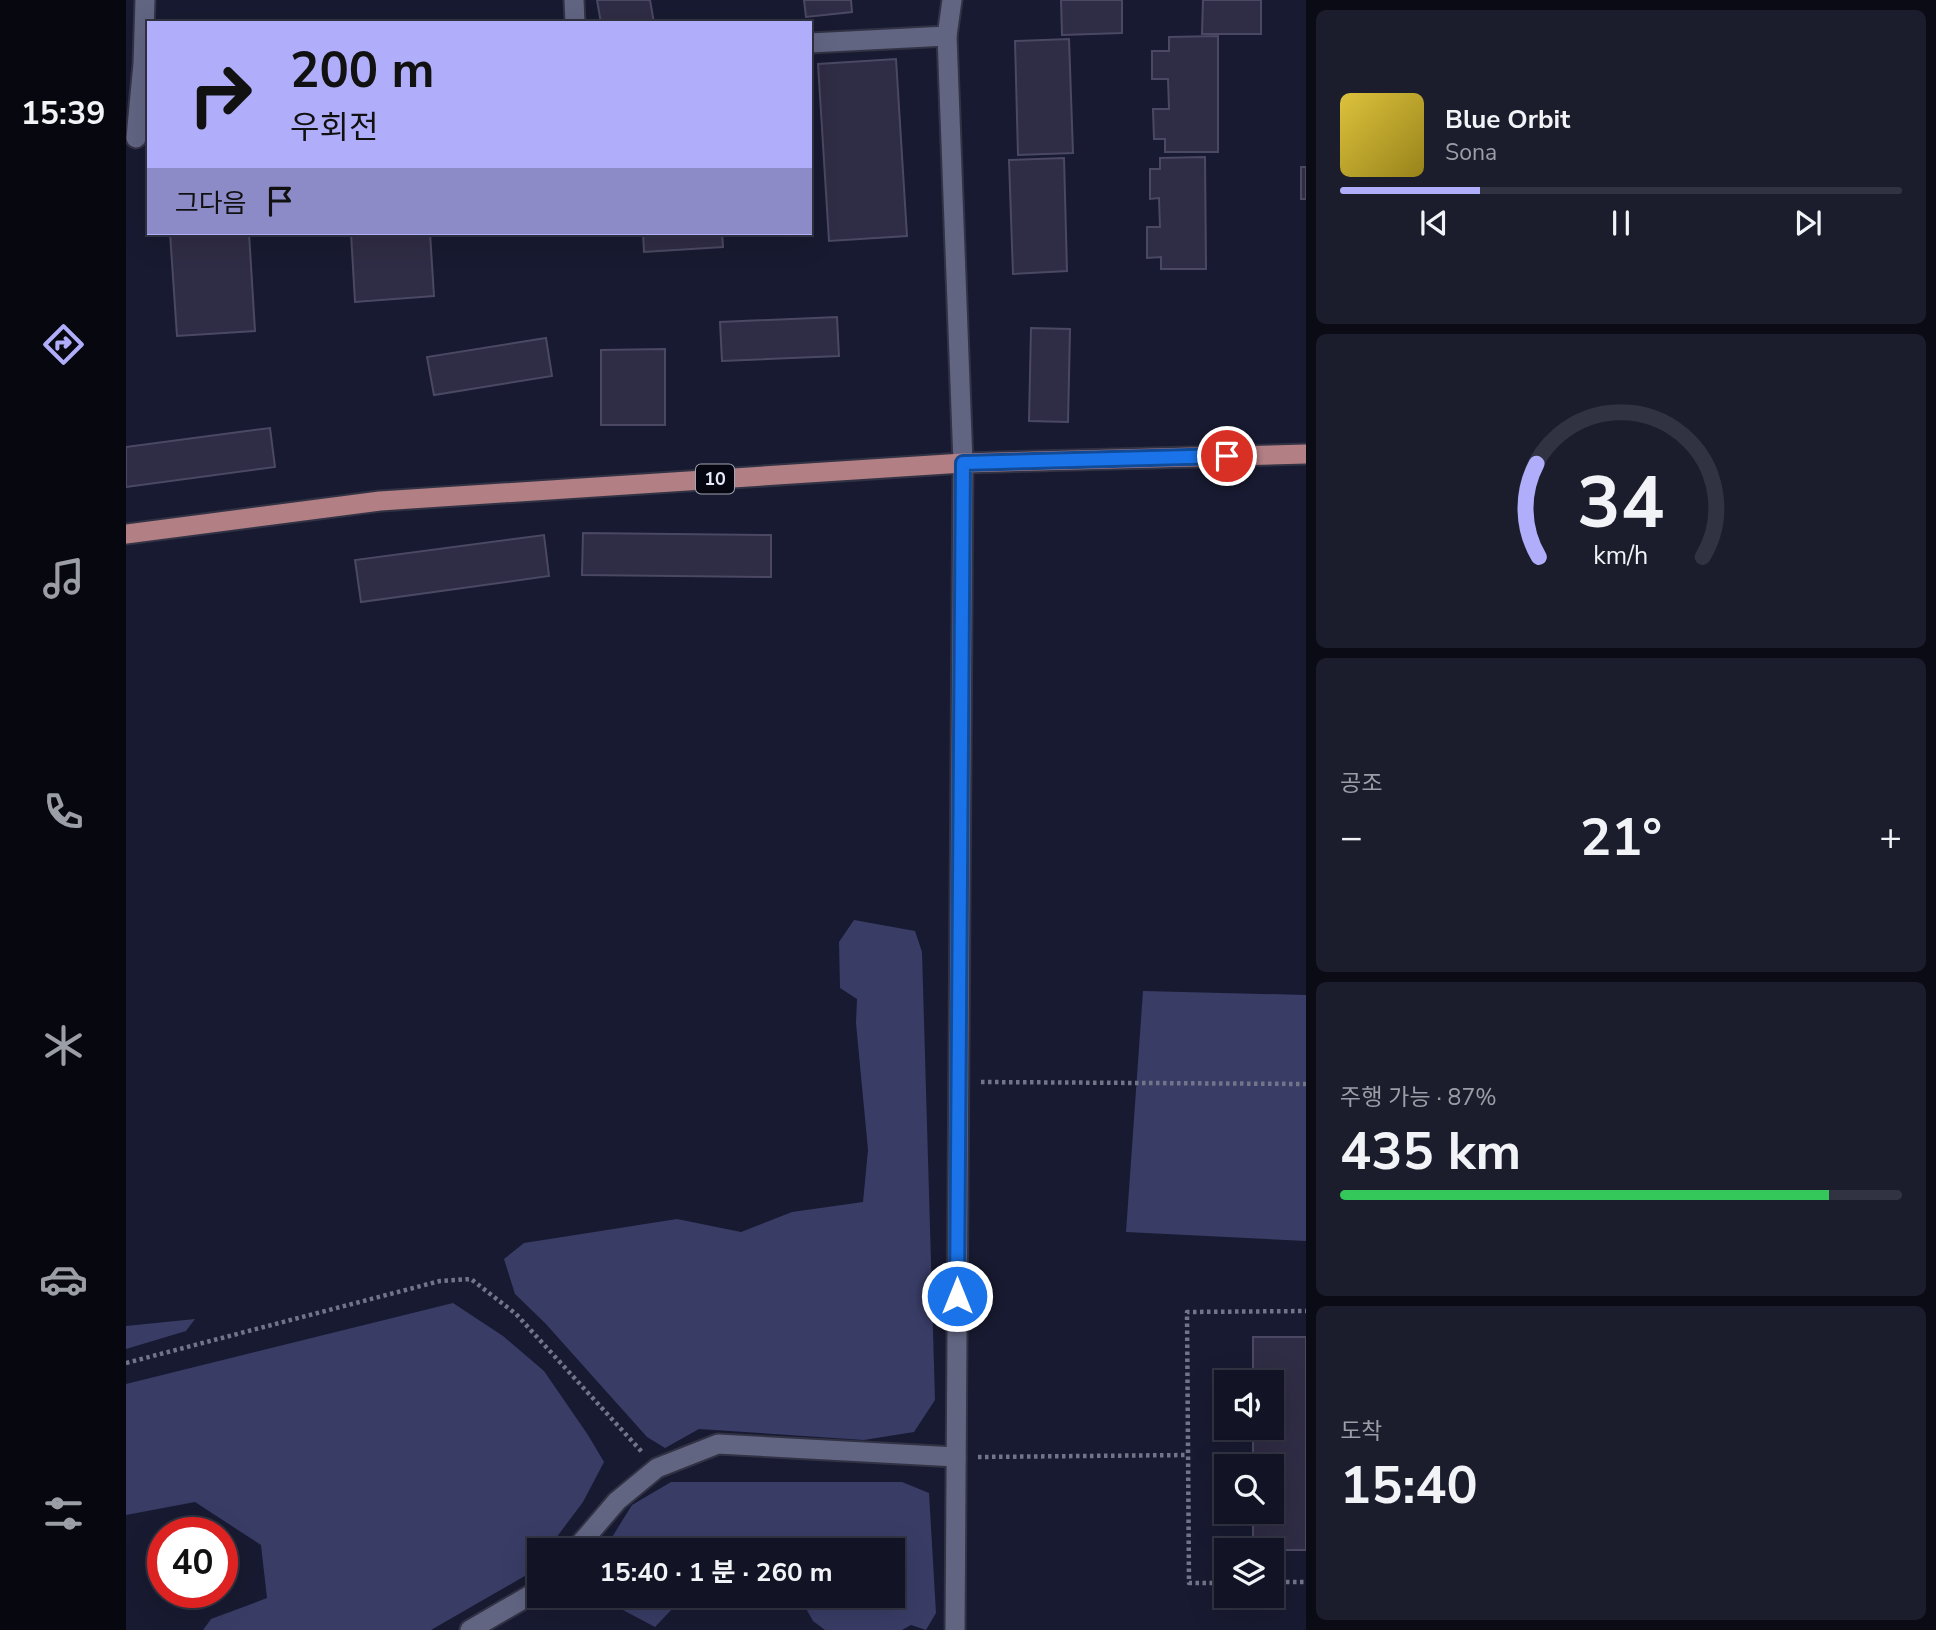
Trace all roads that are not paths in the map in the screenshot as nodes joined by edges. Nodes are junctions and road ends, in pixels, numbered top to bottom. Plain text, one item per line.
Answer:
1 (145, 0) edge
2 (574, 0) edge
3 (952, 0) edge
4 (575, 21) edge
5 (947, 36) junction
6 (812, 43) edge
7 (137, 138) edge
8 (1306, 454) edge
9 (963, 463) junction
10 (126, 534) edge
11 (956, 1457) junction
12 (586, 1538) edge
13 (527, 1597) edge
14 (470, 1630) edge
15 (955, 1630) edge

1 - 7 street
2 - 4 street
3 - 5 street
5 - 6 street
5 - 9 street
8 - 9 main road, 10
9 - 10 main road, 10
9 - 11 street
11 - 12 street
11 - 15 street
13 - 14 street

